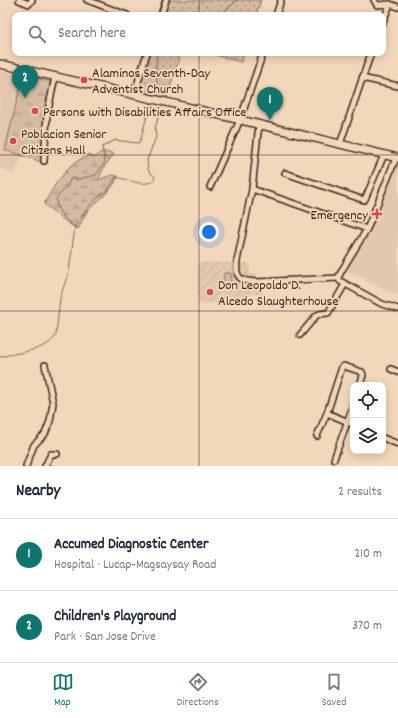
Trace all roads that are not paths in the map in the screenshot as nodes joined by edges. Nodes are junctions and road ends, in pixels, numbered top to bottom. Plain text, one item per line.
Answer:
1 (21, 0) edge
2 (32, 0) edge
3 (87, 0) edge
4 (166, 0) edge
5 (281, 0) edge
6 (374, 0) edge
7 (390, 4) junction
8 (398, 7) edge
9 (120, 12) edge
10 (161, 12) edge
11 (277, 12) edge
12 (386, 14) edge
13 (146, 56) edge
14 (262, 56) edge
15 (371, 56) edge
16 (0, 64) edge
17 (55, 76) junction
18 (362, 78) junction
19 (398, 86) edge
20 (134, 95) junction
21 (240, 120) junction
22 (259, 124) junction
23 (340, 144) junction
24 (384, 155) junction
25 (397, 158) edge
26 (44, 161) dead end
27 (285, 173) dead end
28 (210, 186) dead end
29 (252, 189) junction
30 (367, 229) junction
31 (338, 278) junction
32 (345, 284) junction
33 (398, 309) edge
34 (300, 335) dead end
35 (45, 365) dead end
36 (391, 369) dead end
37 (398, 372) edge
38 (361, 382) edge
39 (327, 413) junction
40 (350, 423) edge
41 (350, 425) edge
42 (317, 436) dead end
43 (386, 439) edge
44 (398, 444) edge
45 (57, 454) dead end
46 (334, 459) dead end
47 (26, 466) edge
48 (45, 466) edge

1 - 2 street
3 - 9 street
4 - 10 street
5 - 11 street
6 - 7 street
7 - 8 street
7 - 12 street
13 - 20 street
14 - 21 street
15 - 18 street
16 - 17 street
17 - 20 street
17 - 26 street
18 - 19 street
18 - 23 street
20 - 21 street
21 - 22 street
21 - 28 street
22 - 23 street
22 - 29 street
23 - 24 street
24 - 25 street
24 - 27 street
25 - 30 street
29 - 30 street
29 - 31 street
30 - 31 street
31 - 32 street
32 - 33 street
32 - 34 street
35 - 47 street
36 - 37 street
38 - 39 street
39 - 40 street
39 - 42 street
41 - 46 street
43 - 44 street
45 - 48 street

